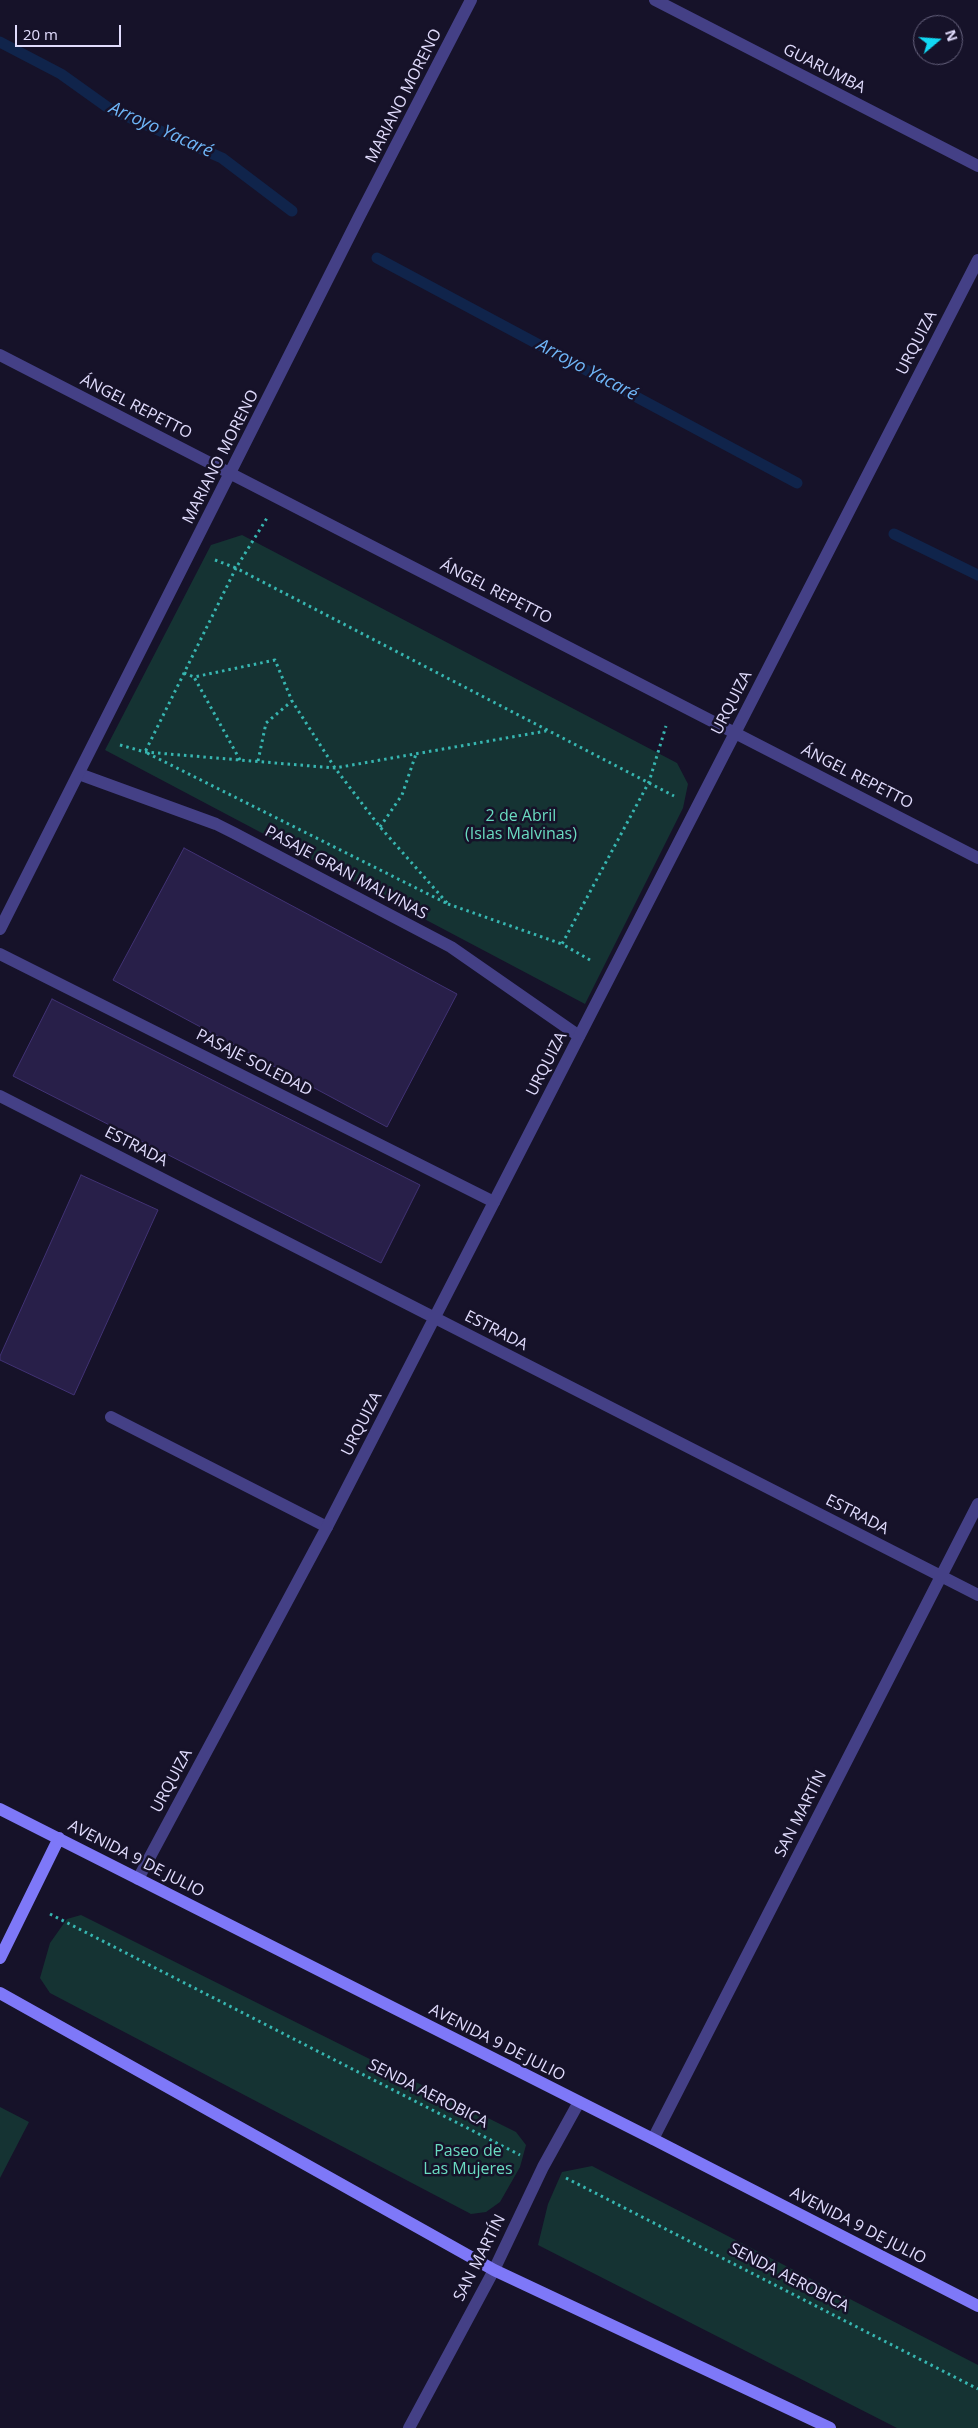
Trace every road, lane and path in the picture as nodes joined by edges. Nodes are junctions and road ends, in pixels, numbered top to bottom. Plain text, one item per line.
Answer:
1 (472, 0) edge
2 (655, 0) edge
3 (978, 166) edge
4 (978, 260) edge
5 (0, 355) edge
6 (231, 474) junction
7 (279, 499) junction
8 (236, 568) junction
9 (184, 673) junction
10 (194, 677) junction
11 (292, 701) junction
12 (674, 702) junction
13 (547, 731) junction
14 (735, 733) junction
15 (145, 752) junction
16 (416, 754) junction
17 (240, 760) junction
18 (258, 761) junction
19 (335, 768) junction
20 (79, 774) junction
21 (649, 782) junction
22 (696, 808) junction
23 (380, 828) junction
24 (978, 858) edge
25 (448, 904) junction
26 (0, 930) edge
27 (562, 944) junction
28 (0, 954) edge
29 (612, 973) junction
30 (579, 1036) junction
31 (0, 1096) edge
32 (494, 1202) junction
33 (435, 1318) junction
34 (112, 1417) dead end
35 (978, 1504) edge
36 (327, 1527) junction
37 (941, 1576) junction
38 (978, 1595) edge
39 (0, 1809) edge
40 (59, 1838) junction
41 (138, 1879) junction
42 (29, 1904) junction
43 (0, 1958) edge
44 (0, 1993) edge
45 (579, 2102) junction
46 (653, 2139) junction
47 (543, 2167) junction
48 (494, 2270) junction
49 (978, 2306) edge
50 (978, 2389) edge
51 (409, 2428) edge
52 (830, 2428) edge

1 - 6 street, MARIANO MORENO
2 - 3 street, GUARUMBA
4 - 14 street, URQUIZA
5 - 6 street, ÁNGEL REPETTO
6 - 7 street, ÁNGEL REPETTO
6 - 20 street, MARIANO MORENO
7 - 8 path
7 - 12 street, ÁNGEL REPETTO
8 - 9 path
8 - 13 path
9 - 10 path
9 - 15 path
10 - 11 path
10 - 17 path
11 - 18 path
11 - 19 path
12 - 14 street, ÁNGEL REPETTO
12 - 21 path
13 - 16 path
13 - 21 path
14 - 22 street, URQUIZA
14 - 24 street, ÁNGEL REPETTO
15 - 17 path
15 - 25 path
16 - 19 path
16 - 23 path
17 - 18 path
18 - 19 path
19 - 23 path
20 - 26 street, MARIANO MORENO
20 - 30 street, PASAJE GRAN MALVINAS
21 - 22 path
21 - 27 path
22 - 29 street, URQUIZA
23 - 25 path
25 - 27 path
27 - 29 path
28 - 32 street, PASAJE SOLEDAD
29 - 30 street, URQUIZA
30 - 32 street, URQUIZA
31 - 33 street, ESTRADA
32 - 33 street, URQUIZA
33 - 36 street, URQUIZA
33 - 37 street, ESTRADA
34 - 36 street
35 - 37 street, SAN MARTÍN
36 - 41 street, URQUIZA
37 - 38 street, ESTRADA
37 - 46 street, SAN MARTÍN
39 - 40 main road, AVENIDA 9 DE JULIO
40 - 41 main road, AVENIDA 9 DE JULIO
40 - 42 main road
41 - 45 main road, AVENIDA 9 DE JULIO
42 - 43 main road
42 - 47 path, SENDA AEROBICA
44 - 48 main road
45 - 46 main road, AVENIDA 9 DE JULIO
45 - 47 street, SAN MARTÍN
46 - 49 main road, AVENIDA 9 DE JULIO
47 - 48 street, SAN MARTÍN
47 - 50 path, SENDA AEROBICA
48 - 51 street, SAN MARTÍN
48 - 52 main road

